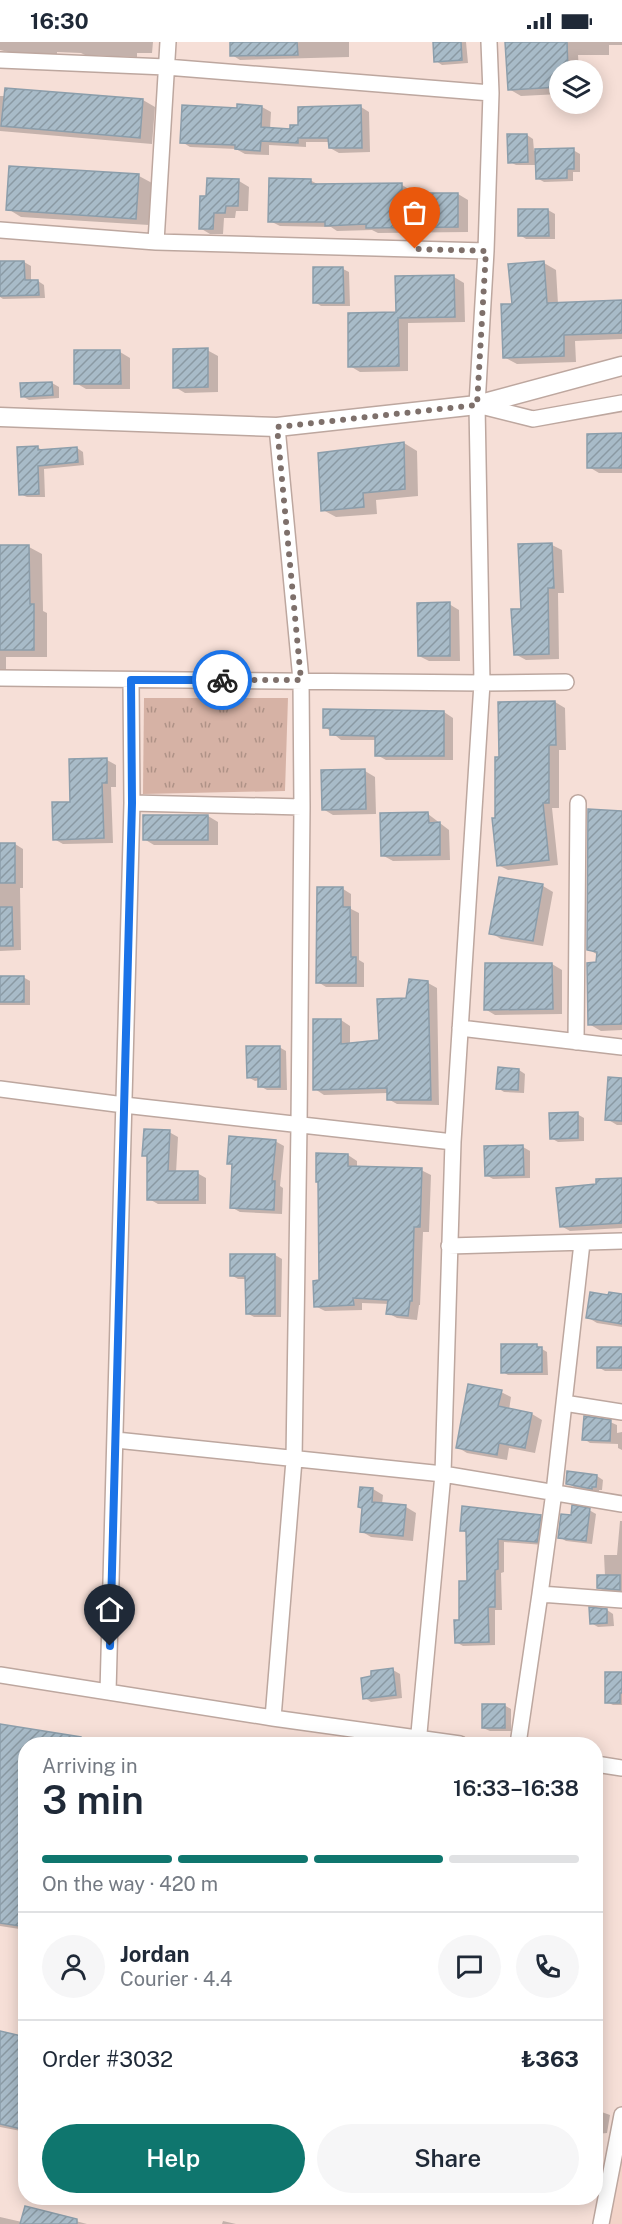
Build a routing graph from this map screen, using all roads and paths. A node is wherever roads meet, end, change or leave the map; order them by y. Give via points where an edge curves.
1 (168, 42) edge
2 (489, 42) edge
3 (0, 60) edge
4 (166, 67) junction
5 (490, 93) junction
6 (0, 230) edge
7 (156, 242) junction
8 (486, 251) junction
9 (622, 366) edge
10 (622, 403) edge
11 (477, 405) junction
12 (0, 417) edge
13 (277, 427) junction
14 (0, 678) edge
15 (131, 680) junction
16 (301, 680) junction
17 (566, 682) dead end
18 (482, 683) junction
19 (578, 802) dead end
20 (132, 803) junction
21 (302, 807) junction
22 (460, 1028) junction
23 (576, 1042) junction
24 (622, 1047) edge
25 (0, 1089) edge
26 (124, 1105) junction
27 (299, 1125) junction
28 (453, 1142) junction
29 (622, 1241) edge
30 (582, 1243) junction
31 (449, 1246) junction
32 (564, 1403) junction
33 (622, 1412) edge
34 (116, 1440) junction
35 (294, 1460) junction
36 (443, 1474) junction
37 (554, 1492) junction
38 (622, 1504) edge
39 (540, 1593) junction
40 (622, 1599) edge
41 (0, 1675) edge
42 (108, 1692) junction
43 (273, 1718) junction
44 (394, 1737) edge
45 (419, 1737) edge
46 (519, 1737) edge
47 (603, 1765) edge
48 (622, 1768) edge
49 (622, 2115) edge
50 (601, 2224) edge

1 - 4 street
2 - 5 street
3 - 4 street
4 - 5 street
4 - 7 street
5 - 8 street
6 - 7 street
7 - 8 street
8 - 11 street
9 - 11 street
10 - 11 street via 533,419
11 - 13 street
11 - 18 street
12 - 13 street
13 - 16 street
14 - 15 street
15 - 16 street
15 - 20 street
16 - 18 street
16 - 21 street
17 - 18 street
18 - 22 street
19 - 23 street
20 - 21 street
20 - 26 street
21 - 27 street
22 - 23 street
22 - 28 street
23 - 24 street
25 - 26 street
26 - 27 street
26 - 34 street
27 - 28 street
27 - 35 street
28 - 31 street
29 - 30 street
30 - 31 street
30 - 32 street
31 - 36 street
32 - 33 street
32 - 37 street
34 - 35 street
34 - 42 street
35 - 36 street
35 - 43 street
36 - 37 street
36 - 45 street
37 - 38 street
37 - 39 street
39 - 40 street
39 - 46 street
41 - 42 street
42 - 43 street
43 - 44 street
47 - 48 street
49 - 50 street

